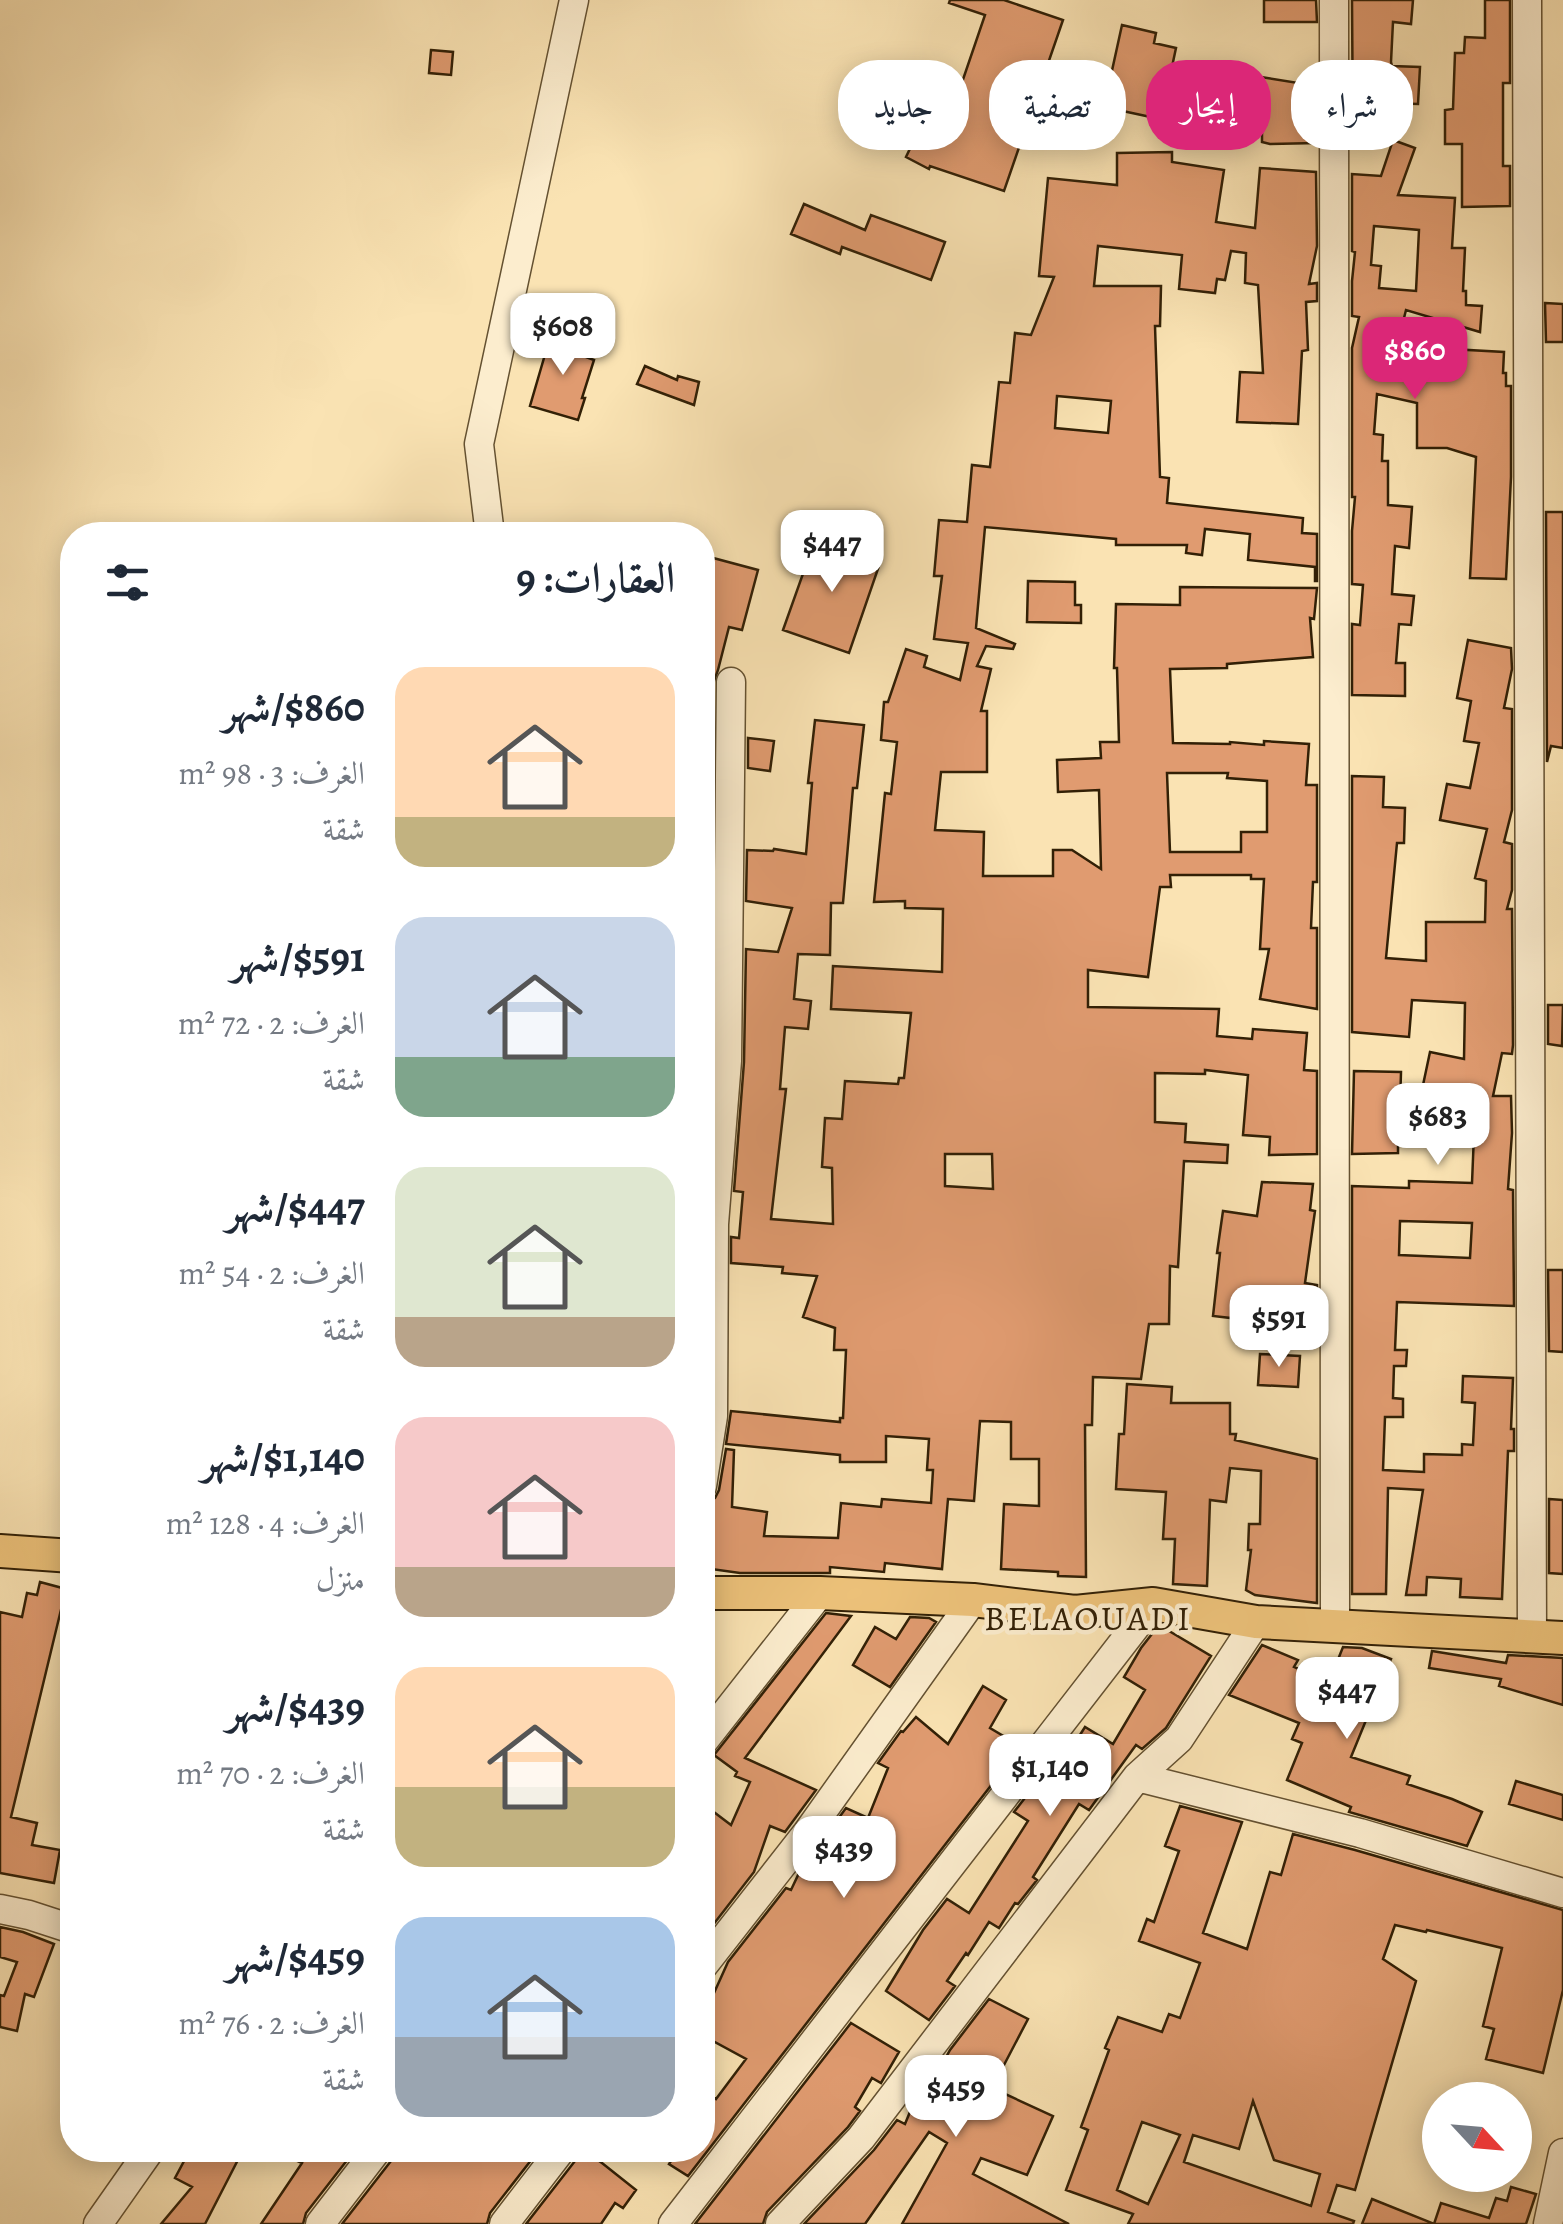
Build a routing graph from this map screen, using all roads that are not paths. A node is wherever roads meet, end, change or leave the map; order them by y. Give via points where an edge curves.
1 (574, 0) edge
2 (1334, 0) edge
3 (1527, 0) edge
4 (488, 522) edge
5 (732, 682) dead end
6 (715, 1210) edge
7 (0, 1551) edge
8 (60, 1555) edge
9 (715, 1593) edge
10 (820, 1593) junction
11 (974, 1600) junction
12 (1153, 1604) junction
13 (1256, 1622) junction
14 (1335, 1626) junction
15 (1548, 1637) edge
16 (715, 1726) edge
17 (1136, 1776) junction
18 (1563, 1893) edge
19 (0, 1909) edge
20 (60, 1925) edge
21 (715, 1950) edge
22 (1563, 2154) edge
23 (142, 2162) edge
24 (369, 2162) edge
25 (552, 2162) edge
26 (98, 2224) edge
27 (320, 2224) edge
28 (504, 2224) edge
29 (673, 2224) edge
30 (780, 2224) edge
31 (1548, 2224) edge

1 - 4 street via 479,444
2 - 14 street
3 - 15 street
5 - 6 street via 726,1060
7 - 8 main road
9 - 10 main road
10 - 11 main road
10 - 16 street
11 - 12 main road via 1075,1612
11 - 21 street
12 - 13 main road
12 - 29 street
13 - 14 main road
13 - 17 street via 1179,1740
14 - 15 main road
17 - 18 street
17 - 30 street via 861,2138
19 - 20 street
22 - 31 street
23 - 26 street
24 - 27 street
25 - 28 street

